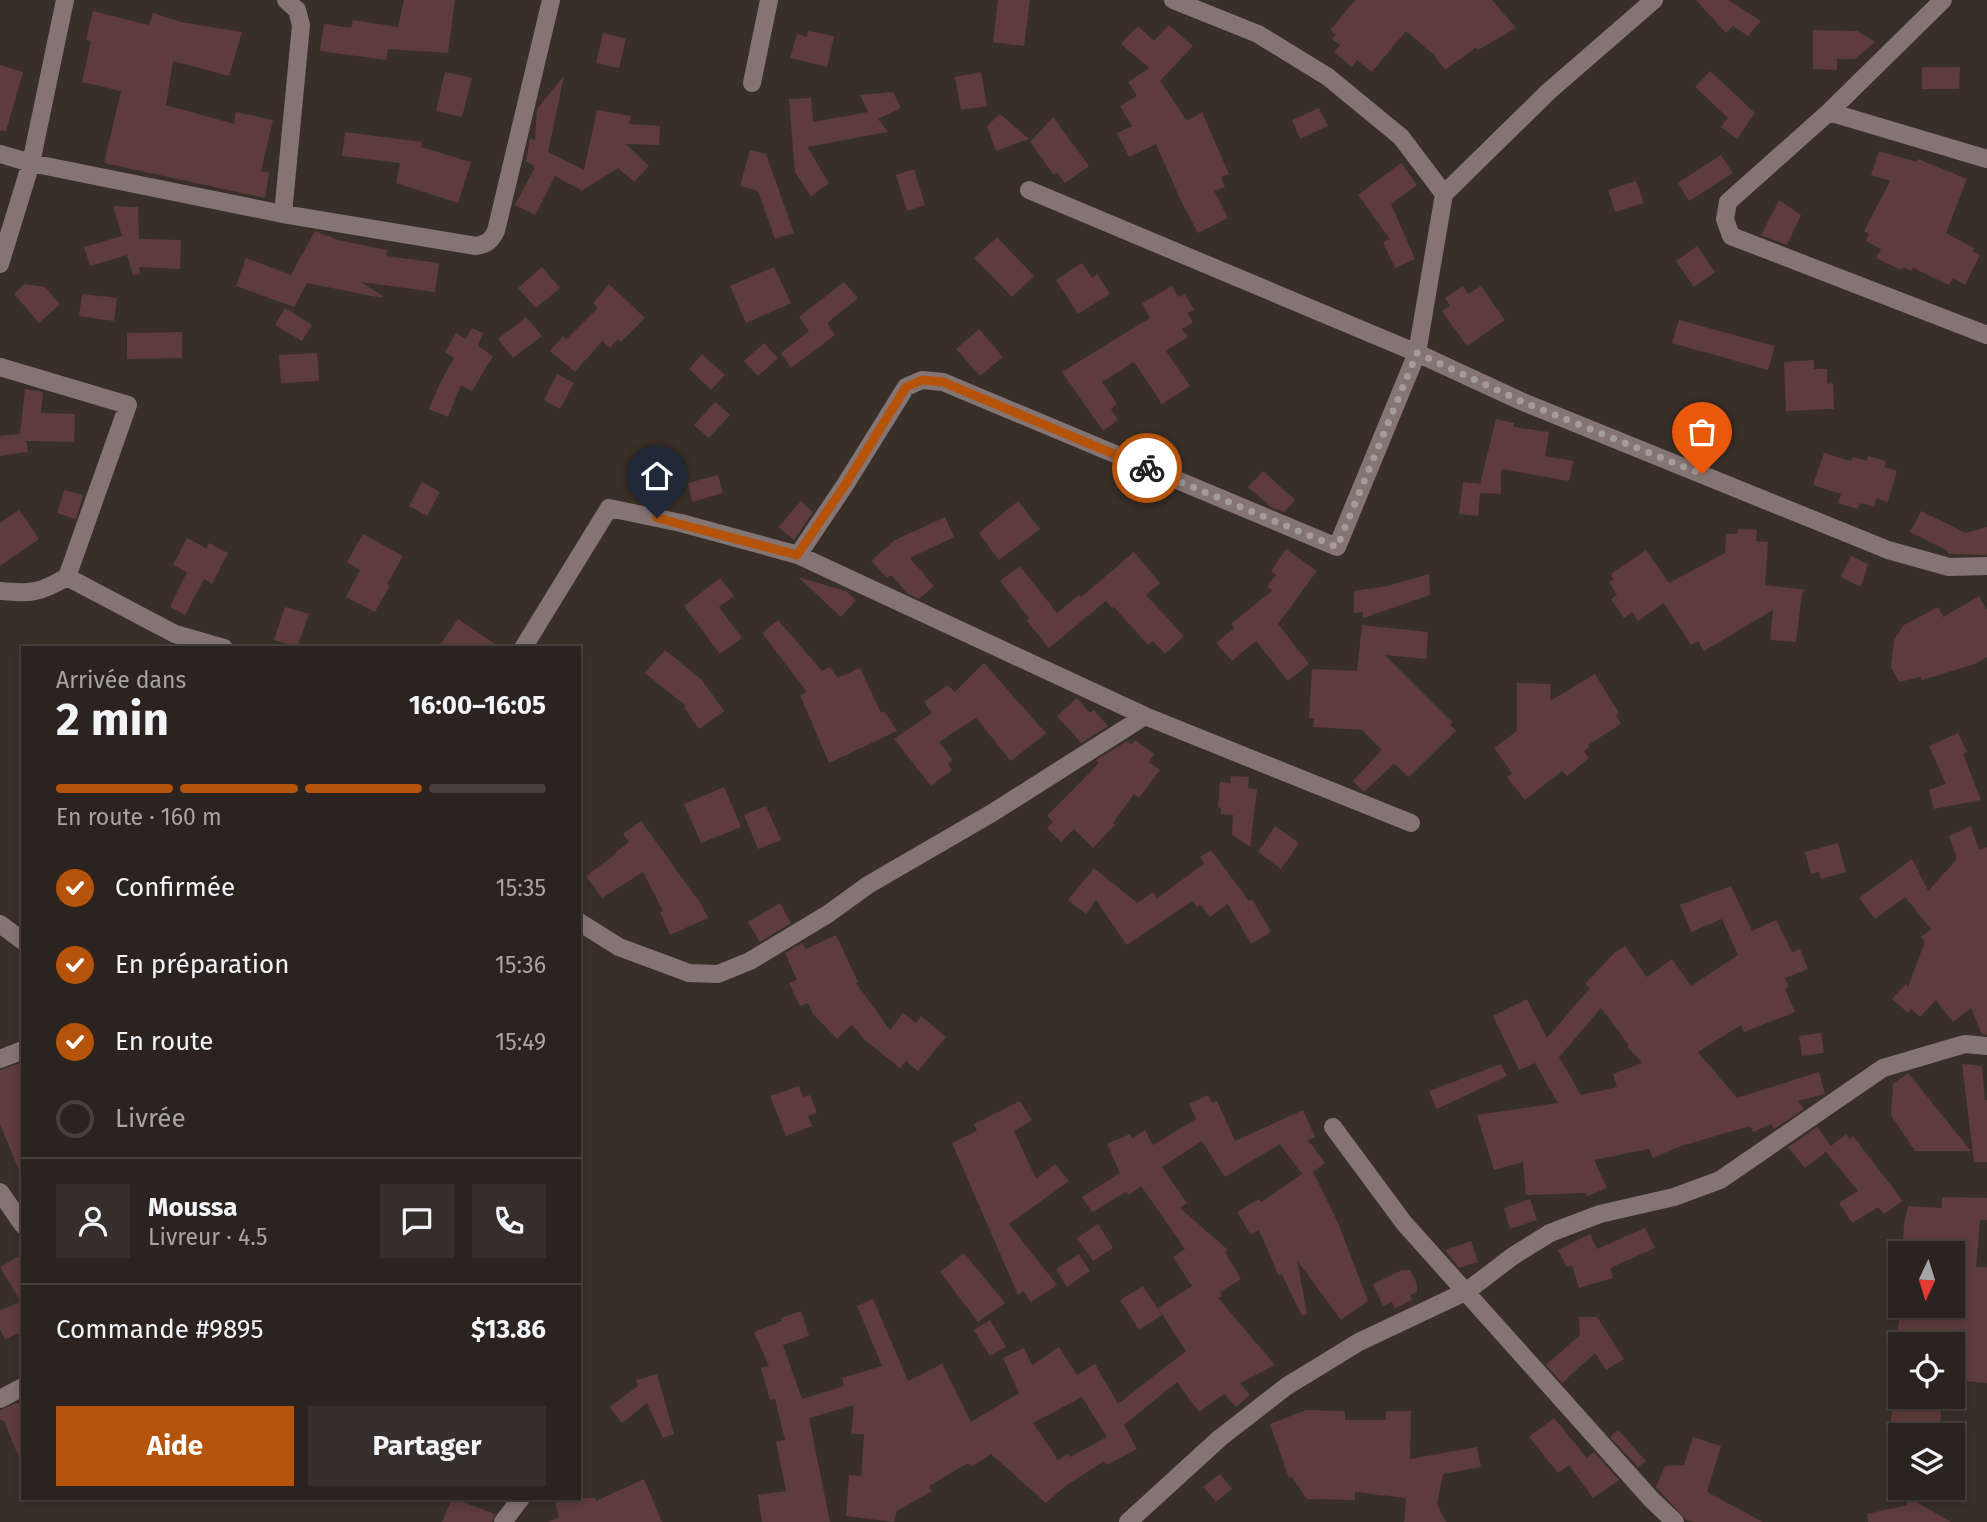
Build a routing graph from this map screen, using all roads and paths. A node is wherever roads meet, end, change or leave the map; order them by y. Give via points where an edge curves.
1 (65, 0) edge
2 (286, 0) edge
3 (551, 0) edge
4 (769, 0) edge
5 (1173, 0) edge
6 (1654, 0) edge
7 (1944, 0) edge
8 (752, 83) dead end
9 (1829, 112) junction
10 (0, 154) edge
11 (1987, 159) edge
12 (31, 163) junction
13 (1029, 190) dead end
14 (1444, 194) junction
15 (283, 214) junction
16 (0, 264) edge
17 (1987, 335) edge
18 (1417, 353) junction
19 (0, 367) edge
20 (797, 555) junction
21 (1987, 566) edge
22 (67, 577) junction
23 (0, 591) edge
24 (217, 646) edge
25 (524, 646) edge
26 (1145, 716) junction
27 (1411, 823) dead end
28 (581, 923) edge
29 (0, 924) edge
30 (21, 940) edge
31 (1987, 1046) edge
32 (21, 1051) edge
33 (0, 1059) edge
34 (1333, 1127) dead end
35 (0, 1192) edge
36 (21, 1222) edge
37 (1467, 1291) junction
38 (21, 1388) edge
39 (0, 1399) edge
40 (520, 1500) edge
41 (503, 1522) edge
42 (1128, 1522) edge
43 (1675, 1522) edge

1 - 12 street
2 - 15 street via 297,10 301,24
3 - 15 street via 496,231 486,244
4 - 8 street
5 - 14 street via 1258,34 1328,77 1401,137
6 - 14 street via 1548,92
7 - 9 street
9 - 11 street
9 - 17 street via 1728,202 1725,219 1731,236
10 - 12 street
12 - 15 street
12 - 16 street
13 - 18 street
14 - 18 street
18 - 20 street via 1337,547 943,382 922,380 906,387
18 - 21 street via 1523,402 1888,550 1949,566
19 - 22 street via 128,405
20 - 25 street via 609,508
20 - 26 street
22 - 23 street via 43,591
22 - 24 street via 175,634
26 - 27 street
26 - 28 street via 750,961 718,974 688,973 631,952
29 - 30 street
31 - 37 street via 1965,1044 1883,1068 1720,1180 1550,1233
32 - 33 street
34 - 37 street via 1405,1223
35 - 36 street
37 - 42 street via 1359,1342 1287,1387 1220,1438
37 - 43 street
38 - 39 street
40 - 41 street

